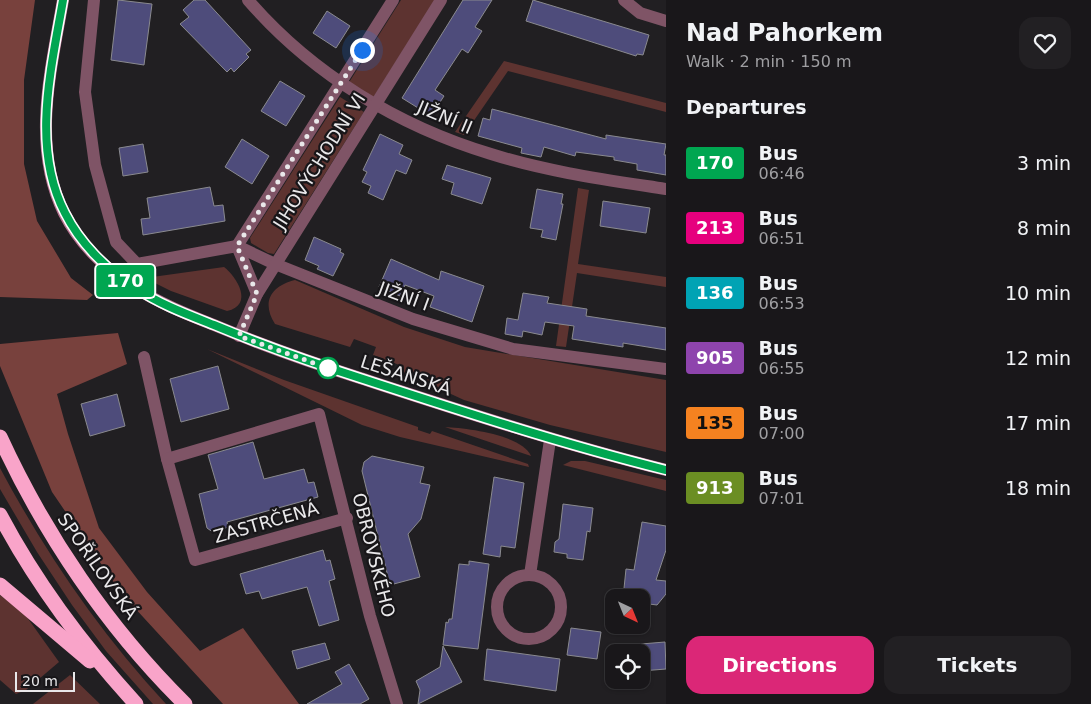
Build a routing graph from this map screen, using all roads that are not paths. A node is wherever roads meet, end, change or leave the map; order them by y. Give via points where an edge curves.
1 (63, 0) edge
2 (94, 0) edge
3 (248, 0) edge
4 (393, 0) edge
5 (441, 0) edge
6 (624, 0) edge
7 (666, 21) edge
8 (340, 84) junction
9 (376, 104) junction
10 (666, 189) edge
11 (237, 246) junction
12 (276, 264) junction
13 (257, 294) junction
14 (239, 336) junction
15 (144, 357) dead end
16 (666, 369) edge
17 (0, 437) edge
18 (550, 440) junction
19 (167, 459) junction
20 (666, 470) edge
21 (0, 515) edge
22 (347, 518) junction
23 (530, 575) junction
24 (0, 585) edge
25 (123, 690) junction
26 (136, 704) edge
27 (185, 704) edge
28 (397, 704) edge

1 - 14 street, LEŠANSKÁ via 47,93 45,133 55,192 65,214 98,258 133,287 167,306
2 - 11 street via 85,92 95,166 116,242 137,264
3 - 8 street, JIŽNÍ II via 272,28
4 - 8 street, JIHOVÝCHODNÍ VI
5 - 9 street, JIHOVÝCHODNÍ VI
6 - 7 street via 640,13
8 - 9 street, JIŽNÍ II
8 - 11 street, JIHOVÝCHODNÍ VI
9 - 10 street, JIŽNÍ II via 430,132 492,155 584,177
9 - 12 street, JIHOVÝCHODNÍ VI
11 - 12 street, JIŽNÍ I
11 - 13 street
12 - 13 street, JIHOVÝCHODNÍ VI
12 - 16 street, JIŽNÍ I via 413,319 512,349
13 - 14 street, JIHOVÝCHODNÍ VI
14 - 18 street, LEŠANSKÁ
15 - 19 street
17 - 27 highway, SPOŘILOVSKÁ via 36,508 89,589 138,652
18 - 20 street, LEŠANSKÁ
18 - 23 street
19 - 22 street, ZASTRČENÁ via 195,560
19 - 22 street, OBROVSKÉHO via 319,414
21 - 25 highway via 62,612
22 - 28 street, OBROVSKÉHO via 370,616
23 - 23 street via 509,582 498,600 497,611 506,630 526,639 541,636 553,628 561,610 556,590 540,577
24 - 25 highway
25 - 26 highway

